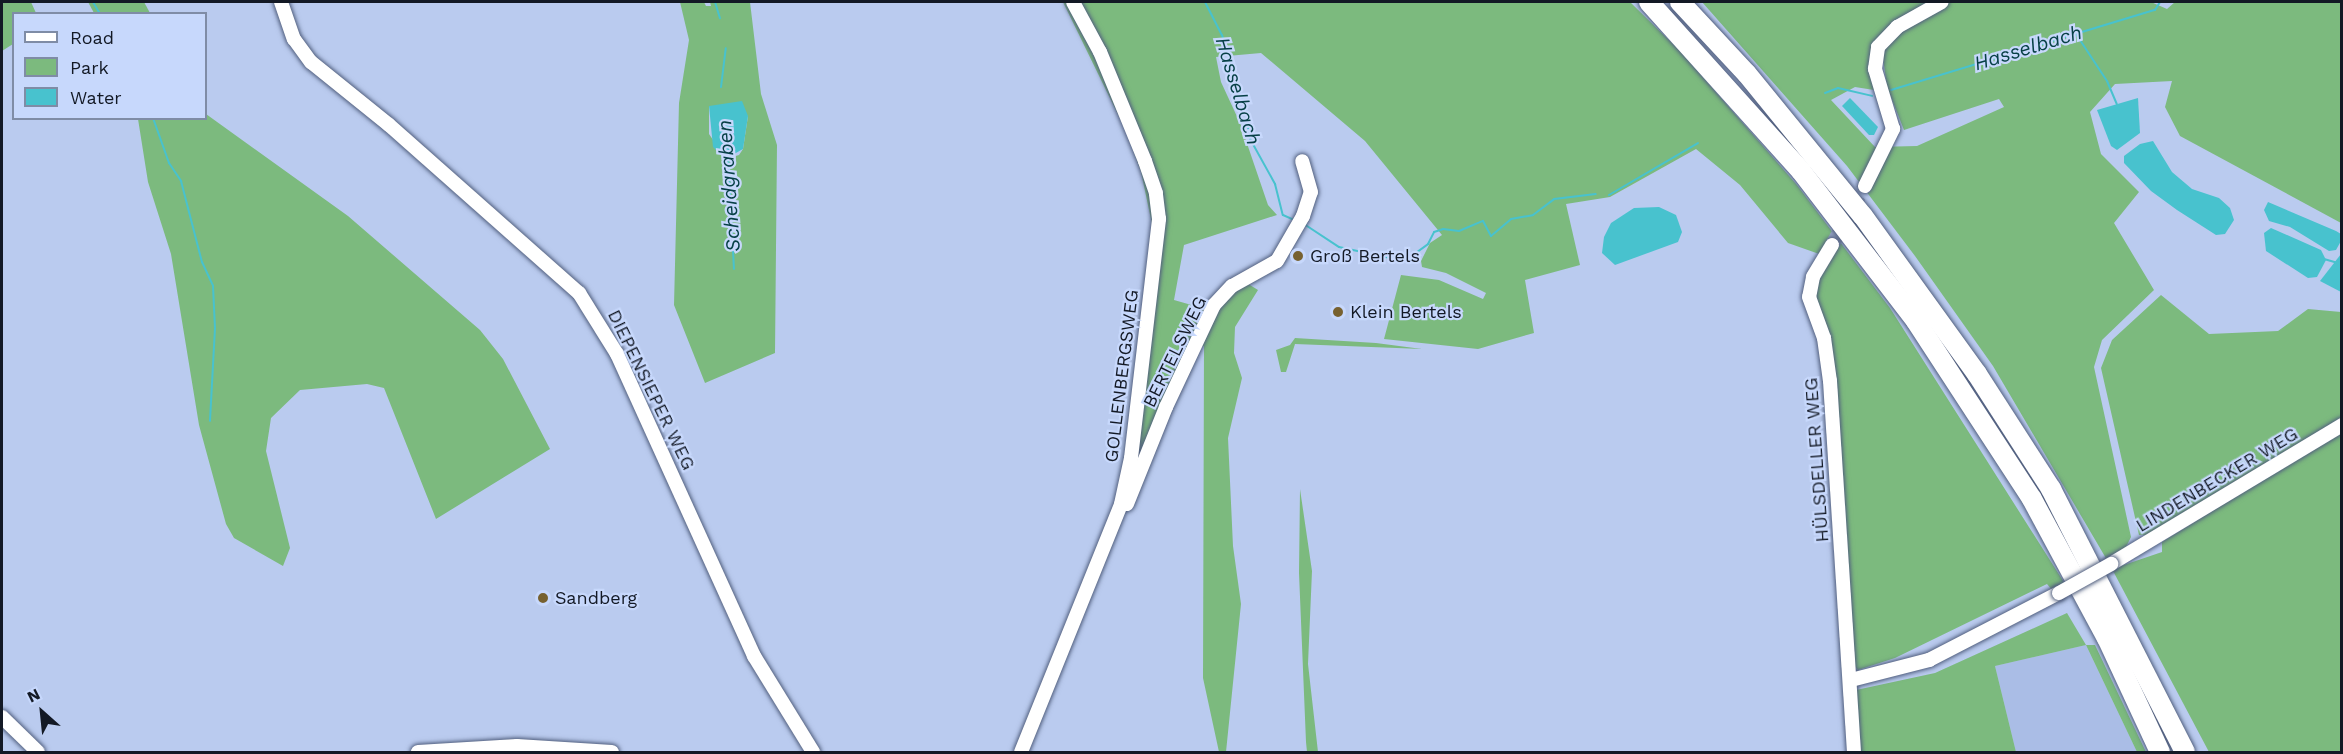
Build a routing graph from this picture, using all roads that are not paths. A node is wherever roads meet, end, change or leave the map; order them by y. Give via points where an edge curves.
1 (281, 2) edge
2 (1073, 2) edge
3 (1649, 2) edge
4 (1680, 2) edge
5 (1942, 2) edge
6 (1302, 162) dead end
7 (1865, 186) tunnel mouth
8 (1832, 245) tunnel mouth
9 (2342, 425) edge
10 (1117, 518) junction
11 (1851, 680) junction
12 (2, 717) edge
13 (2170, 718) junction
14 (38, 753) edge
15 (418, 753) edge
16 (612, 753) edge
17 (813, 753) edge
18 (1021, 753) edge
19 (1854, 753) edge
20 (2160, 753) edge
21 (2184, 753) edge
22 (2197, 753) edge

1 - 17 street, DIEPENSIEPER WEG via 294,39 311,62 389,124 583,298 616,354 754,656
2 - 10 street, GOLLENBERGSWEG via 1100,52 1145,160 1158,203 1131,458
3 - 20 highway via 1801,171 1923,330 2032,499 2107,638
4 - 13 highway via 1747,74 1863,216 1977,374 2051,489
5 - 7 street via 1897,27 1878,46 1875,69 1893,129
6 - 10 street, BERTELSWEG via 1311,187 1300,221 1273,266 1238,282 1214,305 1166,407 1127,504
8 - 11 street, HÜLSDELLER WEG via 1814,277 1809,297 1824,338 1830,381
9 - 11 street, LINDENBECKER WEG, bridge via 2059,593 1929,660
10 - 18 street, GOLLENBERGSWEG
11 - 19 street, HÜLSDELLER WEG
12 - 14 street
13 - 21 highway
13 - 22 highway
15 - 16 street via 517,746

